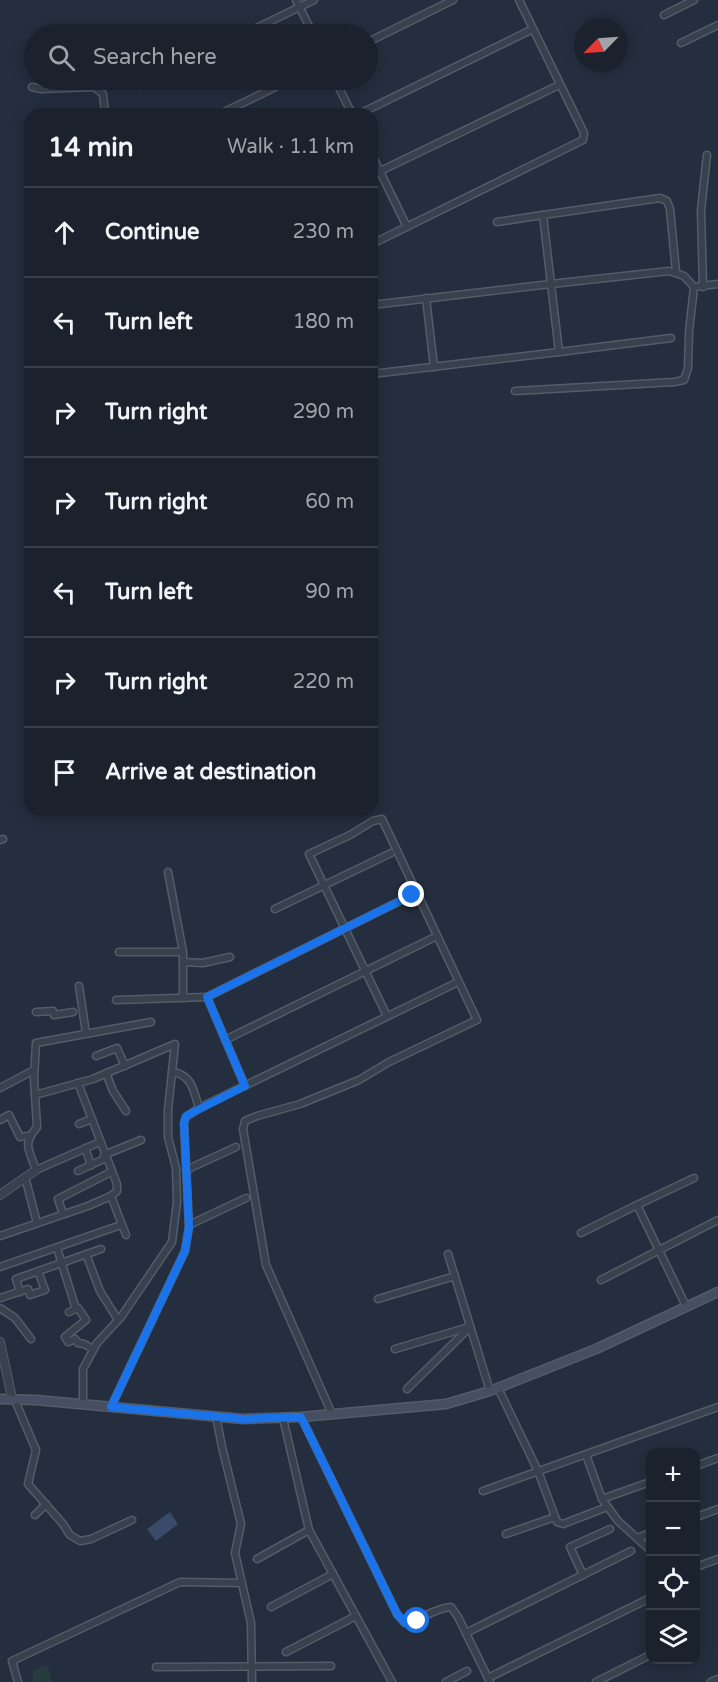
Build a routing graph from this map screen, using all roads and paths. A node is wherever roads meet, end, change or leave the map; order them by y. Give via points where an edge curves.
1 (296, 0) edge
2 (314, 0) edge
3 (453, 0) edge
4 (519, 0) edge
5 (694, 0) edge
6 (299, 7) junction
7 (664, 15) dead end
8 (264, 24) edge
9 (307, 24) edge
10 (718, 25) edge
11 (533, 29) junction
12 (378, 37) edge
13 (681, 43) dead end
14 (559, 85) junction
15 (98, 90) edge
16 (269, 90) edge
17 (340, 90) edge
18 (104, 108) edge
19 (232, 108) edge
20 (349, 108) edge
21 (371, 108) edge
22 (707, 155) dead end
23 (378, 168) edge
24 (380, 172) junction
25 (543, 215) junction
26 (497, 222) dead end
27 (407, 227) junction
28 (378, 241) edge
29 (676, 272) junction
30 (551, 284) junction
31 (718, 285) edge
32 (694, 287) junction
33 (703, 287) junction
34 (426, 298) junction
35 (378, 304) edge
36 (671, 338) dead end
37 (559, 352) junction
38 (434, 366) junction
39 (378, 373) edge
40 (515, 391) dead end
41 (391, 853) dead end
42 (168, 872) dead end
43 (324, 885) junction
44 (412, 895) dead end
45 (275, 909) dead end
46 (345, 929) junction
47 (433, 939) dead end
48 (119, 952) dead end
49 (183, 952) junction
50 (230, 957) dead end
51 (183, 962) junction
52 (366, 971) junction
53 (454, 984) dead end
54 (80, 986) dead end
55 (207, 997) junction
56 (183, 998) junction
57 (116, 1000) dead end
58 (36, 1012) dead end
59 (73, 1012) dead end
60 (387, 1016) junction
61 (151, 1022) dead end
62 (86, 1034) junction
63 (225, 1040) junction
64 (96, 1056) dead end
65 (124, 1066) junction
66 (34, 1070) junction
67 (172, 1072) junction
68 (106, 1074) junction
69 (78, 1083) junction
70 (245, 1086) junction
71 (0, 1088) edge
72 (35, 1095) junction
73 (199, 1108) junction
74 (126, 1111) dead end
75 (92, 1119) junction
76 (0, 1120) edge
77 (79, 1124) dead end
78 (28, 1136) junction
79 (141, 1140) dead end
80 (100, 1142) junction
81 (236, 1147) dead end
82 (85, 1148) junction
83 (105, 1156) junction
84 (91, 1165) junction
85 (36, 1170) junction
86 (186, 1170) junction
87 (78, 1171) dead end
88 (111, 1172) junction
89 (26, 1177) junction
90 (694, 1178) dead end
91 (0, 1195) edge
92 (111, 1196) junction
93 (246, 1198) dead end
94 (638, 1205) junction
95 (63, 1214) junction
96 (718, 1220) edge
97 (37, 1223) junction
98 (121, 1224) junction
99 (189, 1225) junction
100 (581, 1233) dead end
101 (126, 1235) dead end
102 (0, 1236) edge
103 (57, 1248) junction
104 (101, 1249) dead end
105 (659, 1250) junction
106 (86, 1254) junction
107 (448, 1254) dead end
108 (61, 1263) junction
109 (0, 1267) edge
110 (38, 1271) junction
111 (455, 1276) junction
112 (600, 1280) dead end
113 (20, 1292) junction
114 (718, 1292) edge
115 (0, 1298) edge
116 (378, 1299) dead end
117 (686, 1306) junction
118 (0, 1308) edge
119 (118, 1320) junction
120 (470, 1327) junction
121 (31, 1339) dead end
122 (0, 1342) edge
123 (93, 1349) junction
124 (395, 1349) dead end
125 (407, 1389) dead end
126 (494, 1389) junction
127 (13, 1398) junction
128 (0, 1399) edge
129 (83, 1405) junction
130 (111, 1407) junction
131 (718, 1407) edge
132 (332, 1414) junction
133 (216, 1416) junction
134 (301, 1417) junction
135 (283, 1418) junction
136 (586, 1455) junction
137 (718, 1458) edge
138 (700, 1465) edge
139 (537, 1471) junction
140 (646, 1484) edge
141 (483, 1491) dead end
142 (602, 1499) junction
143 (46, 1504) junction
144 (607, 1507) junction
145 (718, 1509) edge
146 (35, 1515) dead end
147 (700, 1516) edge
148 (555, 1517) junction
149 (132, 1520) dead end
150 (610, 1529) dead end
151 (309, 1530) junction
152 (506, 1534) dead end
153 (646, 1535) edge
154 (637, 1538) junction
155 (566, 1540) dead end
156 (646, 1546) edge
157 (570, 1547) junction
158 (631, 1551) dead end
159 (256, 1559) dead end
160 (718, 1559) edge
161 (700, 1566) edge
162 (333, 1574) junction
163 (584, 1575) junction
164 (242, 1583) junction
165 (646, 1601) edge
166 (272, 1607) dead end
167 (356, 1616) junction
168 (466, 1633) junction
169 (286, 1652) dead end
170 (646, 1657) edge
171 (156, 1666) dead end
172 (252, 1666) junction
173 (331, 1666) dead end
174 (466, 1671) dead end
175 (718, 1678) edge
176 (489, 1680) edge
177 (18, 1682) edge
178 (252, 1682) edge
179 (392, 1682) edge
180 (446, 1682) edge
181 (596, 1682) edge
182 (711, 1682) edge

1 - 6 street
2 - 6 street
3 - 12 street
4 - 11 street
5 - 7 street
6 - 8 street
6 - 9 street
10 - 13 street
11 - 14 street
11 - 21 street
14 - 24 street
14 - 27 street via 584,133 583,140
15 - 18 street via 103,94
16 - 19 street
17 - 20 street
22 - 33 street via 701,210
23 - 24 street
24 - 27 street
25 - 26 street
25 - 29 street via 660,198 670,208
25 - 30 street
27 - 28 street
29 - 30 street
29 - 32 street
30 - 34 street
30 - 37 street
31 - 33 street
32 - 33 street
32 - 40 street via 684,380
34 - 35 street
34 - 38 street
36 - 37 street
37 - 38 street
38 - 39 street
41 - 43 street
42 - 49 street
43 - 45 street
43 - 46 street
43 - 132 street via 309,854 382,819 477,1020 359,1080 245,1121 243,1129 266,1265
44 - 46 street
46 - 52 street
46 - 55 street
47 - 52 street
48 - 49 street
49 - 51 street
50 - 51 street via 203,963
51 - 56 street
52 - 60 street
52 - 63 street
53 - 60 street
54 - 62 street
55 - 56 street
55 - 63 street
56 - 57 street
58 - 59 street via 53,1011 54,1016
60 - 70 street
61 - 62 street
62 - 66 street via 36,1043
63 - 70 street
64 - 65 street via 117,1048
65 - 67 street via 176,1044
65 - 68 street
66 - 71 street
66 - 72 street
67 - 73 street via 190,1080
67 - 119 street via 168,1137 176,1168 177,1202 172,1242
68 - 69 street
68 - 74 street
69 - 72 street
69 - 75 street
70 - 73 street
72 - 78 street via 37,1126
73 - 86 street via 186,1116 184,1123
75 - 77 street
75 - 80 street
76 - 78 street via 9,1115 20,1137
78 - 85 street
79 - 83 street
80 - 82 street
80 - 83 street
81 - 86 street
82 - 84 street
82 - 85 street
83 - 84 street
83 - 88 street
84 - 87 street
85 - 89 street
86 - 99 street
88 - 92 street via 117,1188
88 - 95 street via 58,1199
89 - 91 street
89 - 97 street
90 - 94 street
92 - 95 street
92 - 98 street
93 - 99 street
94 - 100 street
94 - 105 street
95 - 97 street
96 - 105 street
97 - 102 street
98 - 101 street
98 - 103 street
99 - 130 street via 185,1251
103 - 108 street
103 - 109 street
104 - 106 street
105 - 112 street
105 - 117 street
106 - 108 street
106 - 119 street via 100,1291
107 - 111 street
108 - 110 street
108 - 123 street via 72,1310 78,1308 86,1320 65,1337 68,1342 75,1339
110 - 113 street via 16,1279
110 - 113 street via 45,1290 30,1295 28,1289
111 - 116 street
111 - 120 street
113 - 115 street
114 - 117 main road
117 - 126 main road via 596,1349
118 - 121 street via 15,1318
119 - 123 street
120 - 124 street
120 - 125 street
120 - 126 street
122 - 127 street
123 - 129 street via 83,1369
126 - 132 main road via 446,1404
126 - 139 street
127 - 128 main road
127 - 129 main road
127 - 143 street via 36,1450 28,1484
129 - 130 main road
130 - 133 main road
131 - 136 street
132 - 134 main road
133 - 135 main road
133 - 164 street via 241,1524 235,1553
134 - 135 main road
134 - 168 street via 397,1614 405,1623 417,1621 441,1607 451,1607
135 - 151 street
136 - 139 street
136 - 142 street
137 - 138 street
139 - 141 street
139 - 148 street
140 - 142 street
142 - 144 street
143 - 146 street
143 - 149 street via 70,1535 80,1541
144 - 148 street via 563,1524
144 - 154 street
145 - 147 street
148 - 152 street
150 - 157 street
151 - 159 street
151 - 162 street
153 - 154 street
154 - 156 street
155 - 157 street
157 - 163 street
158 - 163 street
160 - 161 street
162 - 166 street
162 - 167 street
163 - 168 street
164 - 172 street via 251,1623
164 - 177 street via 180,1582 12,1661
165 - 176 street
167 - 169 street
167 - 179 street
168 - 176 street
170 - 181 street
171 - 172 street
172 - 173 street
172 - 178 street
174 - 180 street
175 - 182 street

